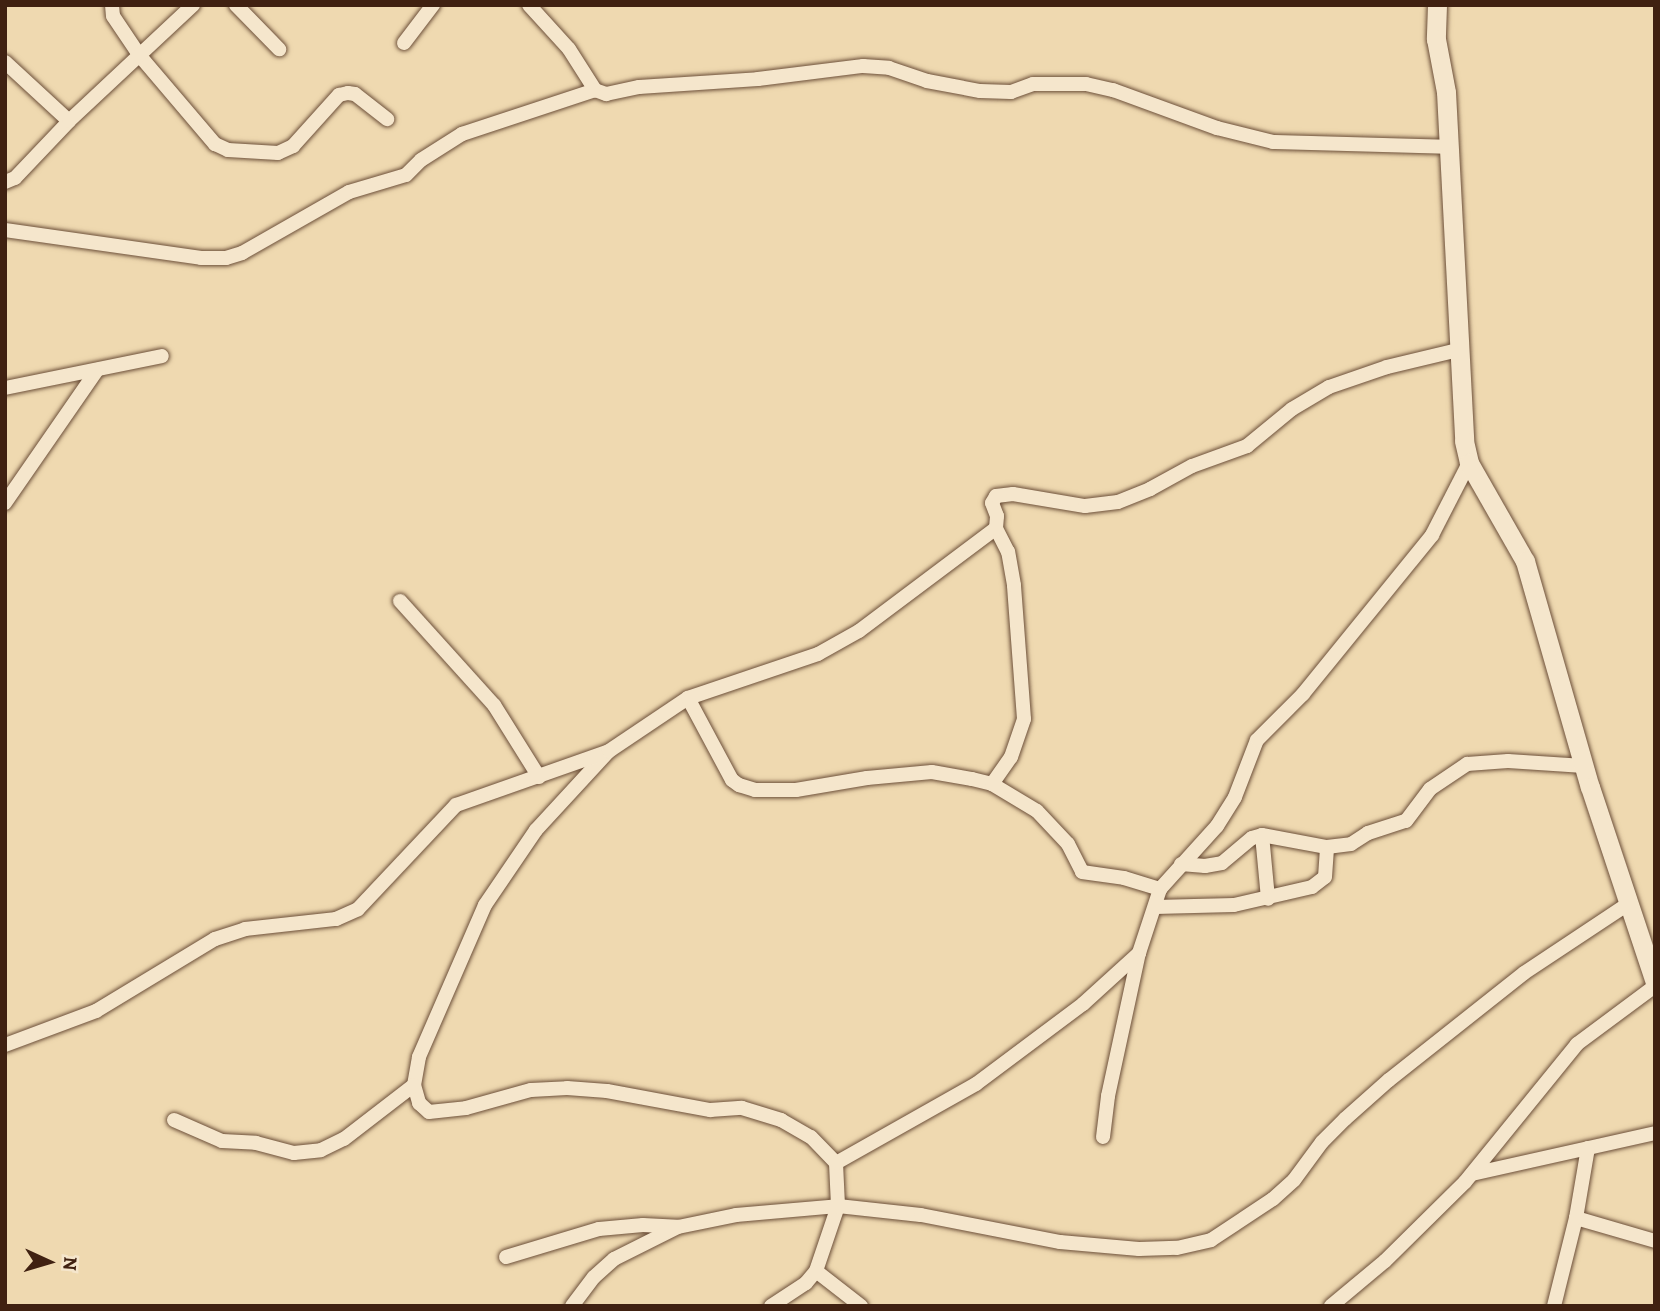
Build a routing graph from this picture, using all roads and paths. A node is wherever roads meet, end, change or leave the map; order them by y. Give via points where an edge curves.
1 (112, 5) edge
2 (193, 5) edge
3 (236, 5) edge
4 (433, 5) edge
5 (530, 5) edge
6 (1437, 5) edge
7 (404, 43) dead end
8 (279, 49) dead end
9 (141, 56) junction
10 (5, 62) edge
11 (595, 90) junction
12 (387, 119) dead end
13 (69, 121) junction
14 (1448, 147) junction
15 (5, 182) edge
16 (5, 230) edge
17 (1458, 350) junction
18 (162, 356) dead end
19 (97, 370) junction
20 (5, 388) edge
21 (1469, 463) junction
22 (5, 503) edge
23 (996, 528) junction
24 (400, 601) dead end
25 (688, 698) junction
26 (609, 751) junction
27 (1584, 766) junction
28 (539, 777) junction
29 (992, 784) junction
30 (1262, 835) junction
31 (1327, 847) junction
32 (1181, 864) junction
33 (1160, 889) junction
34 (1268, 899) junction
35 (1628, 904) junction
36 (1155, 907) junction
37 (1139, 953) junction
38 (1655, 984) edge
39 (5, 1045) edge
40 (414, 1085) junction
41 (174, 1119) dead end
42 (1655, 1133) edge
43 (1103, 1137) dead end
44 (1588, 1148) junction
45 (836, 1163) junction
46 (1472, 1174) junction
47 (838, 1206) junction
48 (1576, 1218) junction
49 (678, 1227) junction
50 (1655, 1241) edge
51 (506, 1257) dead end
52 (816, 1270) junction
53 (572, 1306) edge
54 (771, 1306) edge
55 (860, 1306) edge
56 (1331, 1306) edge
57 (1554, 1306) edge

1 - 9 street via 113,16
2 - 9 street
3 - 8 street
4 - 7 street
5 - 11 street via 569,49
6 - 14 street via 1436,39 1446,92
9 - 12 street via 215,144 228,150 278,153 293,146 339,95 348,93
9 - 13 street
10 - 13 street
11 - 14 street via 606,94 639,87 878,66 980,91 1011,92 1033,84 1114,90 1217,128 1273,142
11 - 16 street via 462,134 406,175 349,192 226,258
13 - 15 street via 15,178
14 - 17 street
17 - 21 street
17 - 23 street via 1329,387 1292,409 1247,446 1192,466 1118,502 1085,506 1013,494 996,496 992,503
18 - 19 street
19 - 20 street
19 - 22 street
21 - 27 street via 1525,561
21 - 32 street via 1432,535 1303,694 1257,740 1217,826
23 - 25 street via 859,631 818,654
23 - 29 street via 1008,552 1014,585 1024,719 1012,757
24 - 28 street via 494,705
25 - 26 street
25 - 29 street via 732,780 755,790 796,790 932,772
26 - 28 street
26 - 40 street via 536,830 485,905 419,1057
27 - 31 street via 1508,761 1467,764 1430,789 1406,821 1342,847
27 - 35 street
28 - 39 street via 456,804 358,909 324,922 245,929 215,939 96,1011
29 - 33 street via 1029,806 1055,829 1082,872
30 - 31 street
30 - 32 street via 1222,863
30 - 34 street
31 - 34 street via 1325,877 1320,884
32 - 33 street
33 - 36 street
34 - 36 street
35 - 38 street
35 - 47 street via 1524,973 1389,1080 1322,1142 1294,1180 1253,1215 1211,1241 1139,1249 1060,1242 921,1215
36 - 37 street
37 - 43 street
37 - 45 street via 1083,1004 976,1084
38 - 46 street via 1577,1044
40 - 41 street via 344,1139 321,1150 294,1153 256,1143 222,1141
40 - 45 street via 419,1103 429,1112 466,1108 531,1090 567,1088 710,1110 742,1108 781,1120 811,1137
42 - 44 street
44 - 46 street
44 - 48 street
45 - 47 street
46 - 56 street via 1385,1261
47 - 49 street via 736,1215
47 - 52 street
48 - 50 street
48 - 57 street
49 - 51 street via 599,1229
49 - 53 street via 614,1259 594,1276
52 - 54 street via 806,1283
52 - 55 street

